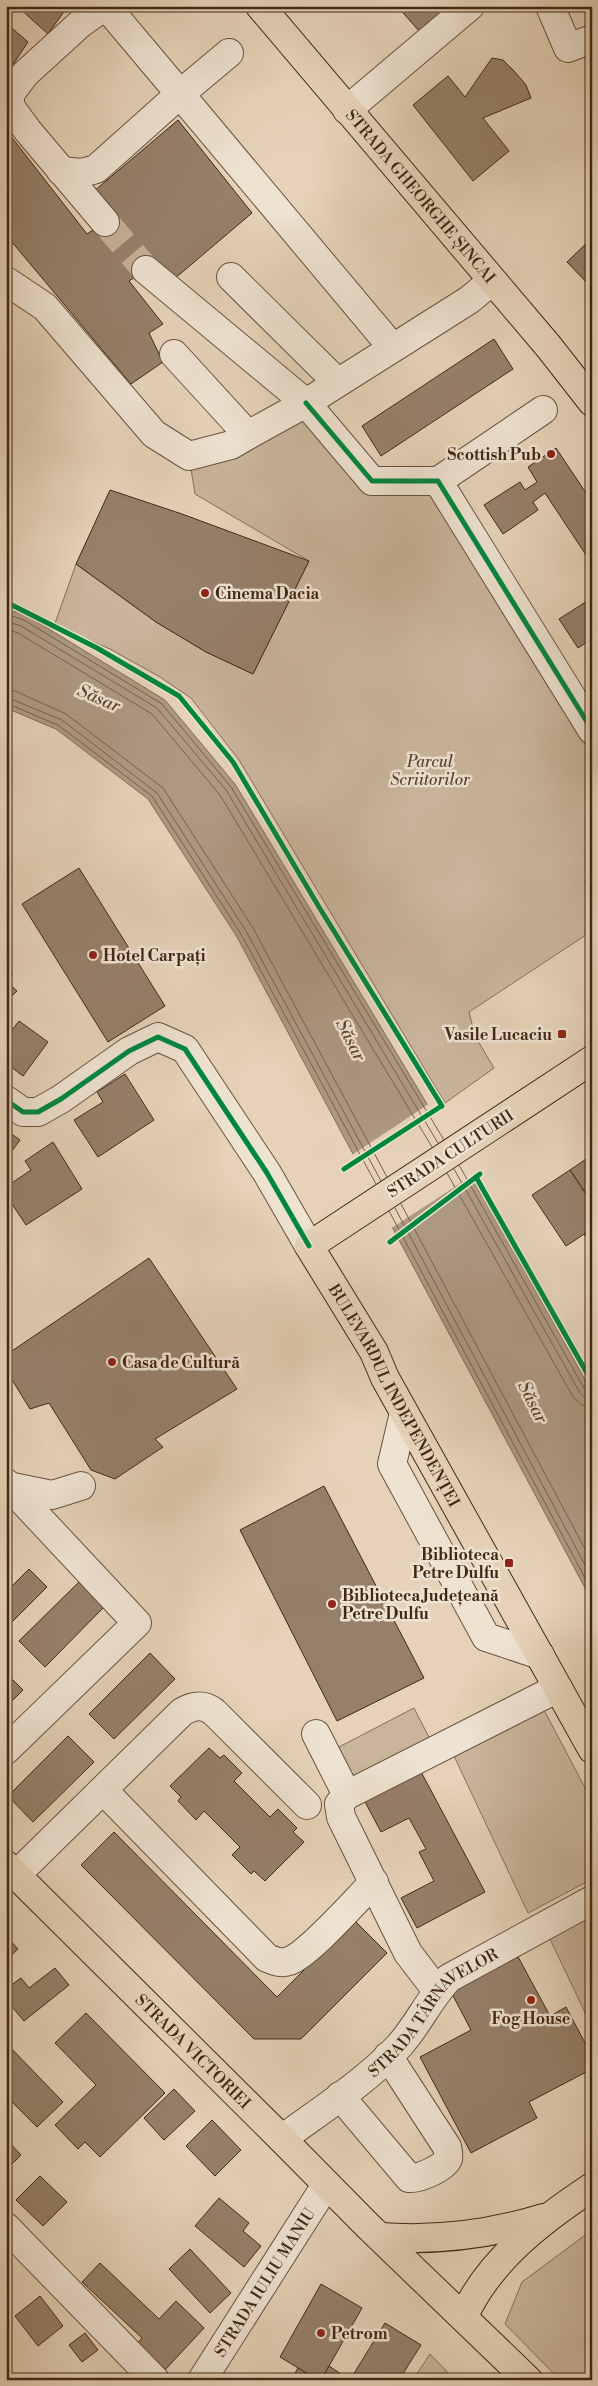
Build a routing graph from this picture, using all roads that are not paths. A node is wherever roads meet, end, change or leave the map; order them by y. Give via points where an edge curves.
1 (106, 6) edge
2 (260, 6) edge
3 (470, 6) edge
4 (550, 6) edge
5 (592, 39) edge
6 (228, 53) dead end
7 (180, 94) junction
8 (347, 110) junction
9 (61, 171) junction
10 (105, 222) tunnel mouth
11 (146, 270) tunnel mouth
12 (231, 277) dead end
13 (6, 280) edge
14 (492, 281) junction
15 (392, 347) junction
16 (174, 354) dead end
17 (337, 382) junction
18 (588, 390) edge
19 (306, 403) junction
20 (542, 410) dead end
21 (248, 435) junction
22 (438, 481) junction
23 (592, 730) edge
24 (592, 1060) edge
25 (6, 1100) edge
26 (309, 1246) junction
27 (404, 1413) junction
28 (7, 1484) edge
29 (81, 1486) dead end
30 (540, 1655) junction
31 (558, 1688) junction
32 (316, 1734) dead end
33 (592, 1749) edge
34 (6, 1750) edge
35 (103, 1790) junction
36 (347, 1795) junction
37 (307, 1805) dead end
38 (11, 1870) edge
39 (374, 1882) junction
40 (592, 1900) edge
41 (437, 1991) junction
42 (388, 2056) junction
43 (340, 2096) junction
44 (282, 2139) junction
45 (326, 2185) junction
46 (592, 2187) edge
47 (547, 2217) junction
48 (6, 2227) edge
49 (380, 2237) junction
50 (464, 2316) junction
51 (155, 2380) edge
52 (202, 2380) edge
53 (528, 2380) edge

1 - 7 street
1 - 9 street via 50,50 10,94 12,109
2 - 8 main road, STRADA GHEORGHE ȘINCAI
3 - 8 street
4 - 5 street via 568,48
6 - 7 street
7 - 9 street via 96,169 82,173
7 - 15 street
8 - 14 main road, STRADA GHEORGHE ȘINCAI
9 - 10 street
11 - 19 street
12 - 17 street
13 - 21 street via 45,306 154,434 189,456 231,445
14 - 15 street via 469,300
14 - 18 main road, STRADA GHEORGHE ȘINCAI
15 - 17 street
16 - 21 street
17 - 19 street
19 - 21 street
19 - 22 street via 372,481
20 - 22 street
22 - 23 street
24 - 26 main road, STRADA CULTURII
25 - 26 street, BULEVARDUL INDEPENDENȚEI via 23,1112 38,1112 129,1051 158,1037 184,1049 267,1173
26 - 27 main road, BULEVARDUL INDEPENDENȚEI via 374,1352
27 - 30 main road, BULEVARDUL INDEPENDENȚEI
27 - 30 street via 392,1464 486,1637
28 - 29 street via 52,1495
28 - 34 street via 137,1623
30 - 31 main road, BULEVARDUL INDEPENDENȚEI
31 - 33 main road, BULEVARDUL INDEPENDENȚEI
31 - 36 street
32 - 36 street
35 - 37 street via 182,1712 199,1706 214,1712
35 - 38 street
35 - 39 street via 267,1958 276,1962 288,1962 303,1953
36 - 39 street via 339,1804 339,1810
38 - 44 main road, STRADA VICTORIEI
39 - 41 street via 408,1953
40 - 41 street, STRADA TÂRNAVELOR via 466,1968 449,1978
41 - 42 street, STRADA TÂRNAVELOR via 410,2032
42 - 43 street, STRADA TÂRNAVELOR
42 - 43 street via 447,2147 445,2163 421,2177 409,2178
43 - 44 street, STRADA TÂRNAVELOR
44 - 45 main road, STRADA VICTORIEI
45 - 49 main road, STRADA VICTORIEI
45 - 52 street, STRADA IULIU MANIU
46 - 47 main road
47 - 49 main road via 457,2238 418,2240
47 - 50 main road via 482,2281
48 - 51 street
49 - 50 main road, STRADA VICTORIEI
50 - 53 main road, STRADA VICTORIEI

